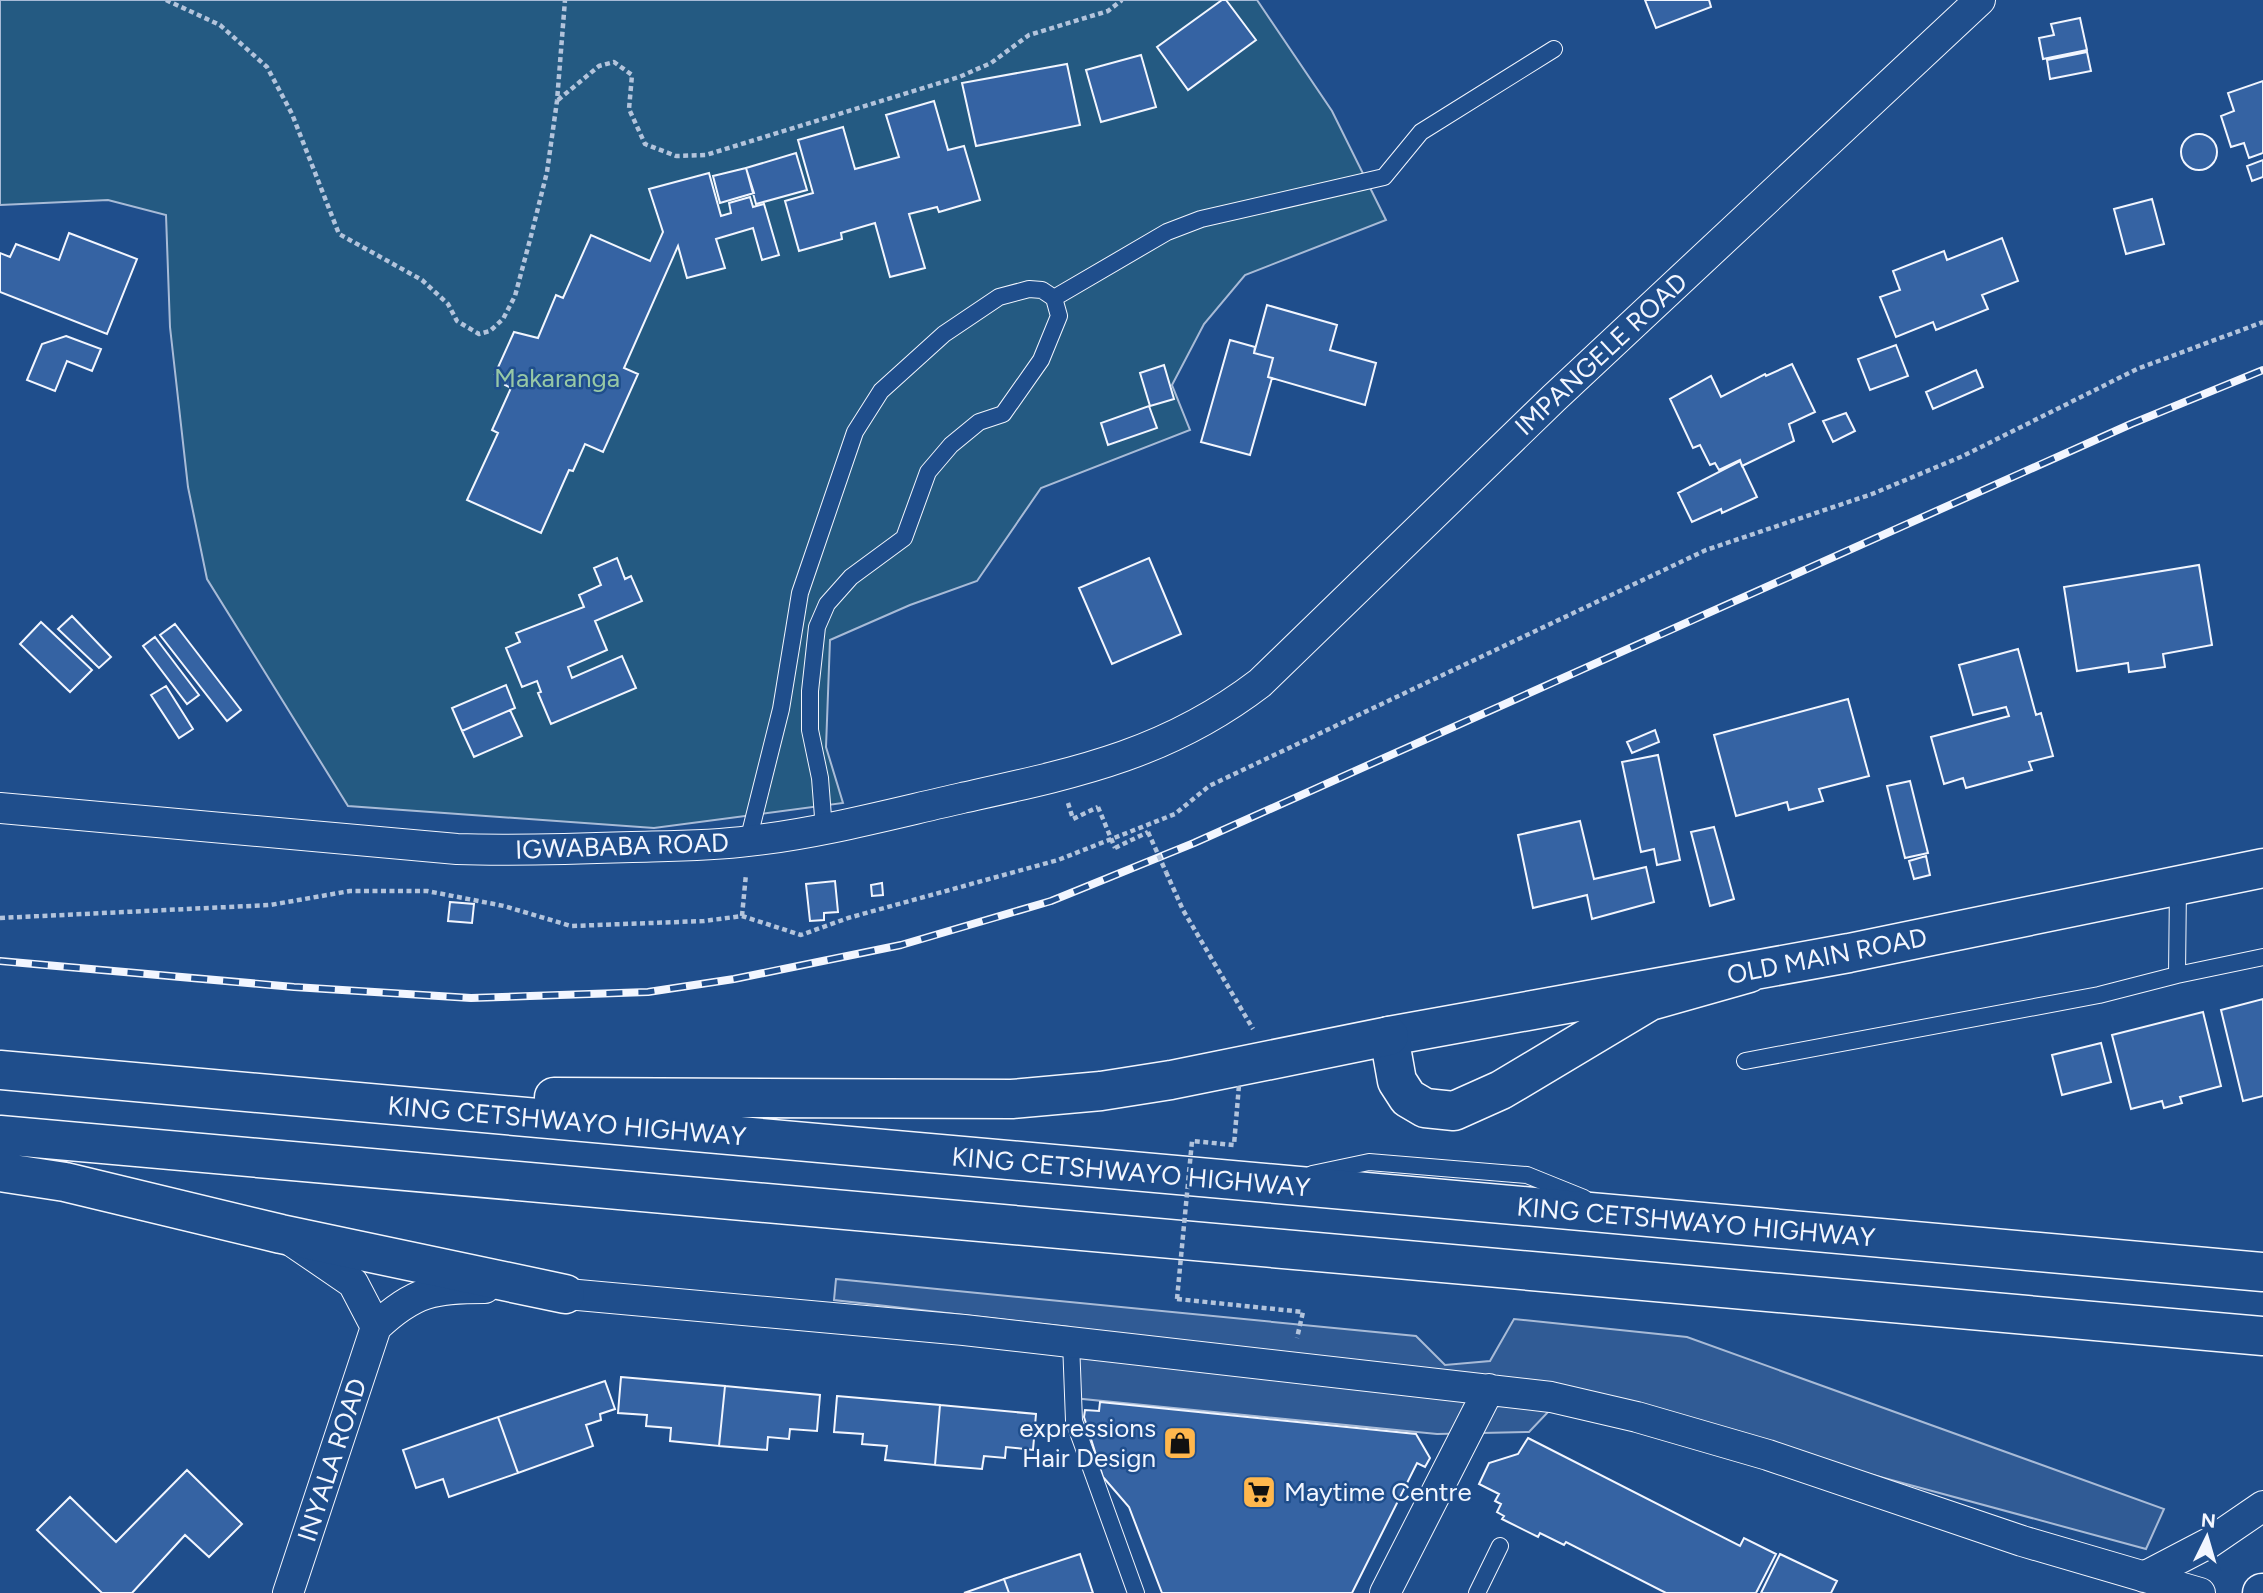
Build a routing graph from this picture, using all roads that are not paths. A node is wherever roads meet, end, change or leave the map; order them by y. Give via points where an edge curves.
1 (1980, 0) edge
2 (1554, 49) dead end
3 (1054, 298) junction
4 (795, 623) junction
5 (817, 627) junction
6 (1225, 710) joint
7 (0, 808) edge
8 (824, 830) junction
9 (748, 841) junction
10 (2263, 867) edge
11 (2178, 885) junction
12 (2263, 957) edge
13 (1749, 972) junction
14 (2177, 975) junction
15 (1389, 1036) junction
16 (1745, 1061) dead end
17 (0, 1070) edge
18 (261, 1094) junction
19 (0, 1135) edge
20 (0, 1172) edge
21 (281, 1234) junction
22 (2263, 1272) edge
23 (565, 1294) junction
24 (376, 1327) junction
25 (2263, 1336) edge
26 (1071, 1342) junction
27 (1489, 1389) junction
28 (2263, 1506) edge
29 (1500, 1546) dead end
30 (2144, 1577) junction
31 (2263, 1584) edge
32 (1392, 1591) edge
33 (288, 1593) edge
34 (1136, 1593) edge
35 (1477, 1593) edge
36 (2200, 1593) edge
37 (2261, 1593) edge

1 - 6 street, IMPANGELE ROAD via 1554,398 1297,651
2 - 3 lane via 1430,125 1384,177 1201,219 1167,232
3 - 4 lane via 1029,289 999,297 944,334 881,391 855,432 800,593
3 - 5 lane via 1059,316 1056,331 1003,414 979,422 943,454 928,472 904,538 851,577 827,604
4 - 5 lane
4 - 9 lane via 781,709
5 - 8 lane via 810,730
6 - 8 street, IGWABABA ROAD via 1131,756
7 - 9 street, IGWABABA ROAD via 457,849 534,851
8 - 9 street, IGWABABA ROAD
10 - 11 main road, OLD MAIN ROAD
11 - 13 main road, OLD MAIN ROAD
11 - 14 lane
12 - 14 lane
13 - 15 main road, OLD MAIN ROAD
13 - 15 main road via 1650,1001 1501,1090 1454,1111 1425,1108 1408,1098 1397,1081
14 - 16 lane via 2099,995
15 - 18 main road, OLD MAIN ROAD via 1148,1084 1012,1099
17 - 18 main road, KING CETSHWAYO HIGHWAY
18 - 22 main road, KING CETSHWAYO HIGHWAY
19 - 25 main road
20 - 21 main road via 65,1182
21 - 23 main road
21 - 24 street via 345,1275
23 - 24 street via 445,1288 410,1298
23 - 26 street
24 - 33 street, INYALA ROAD
26 - 27 street
26 - 34 lane via 1074,1421
27 - 30 street via 1551,1397 1637,1417
27 - 32 street
28 - 30 street via 2209,1543
29 - 35 lane
30 - 36 street
31 - 37 street

